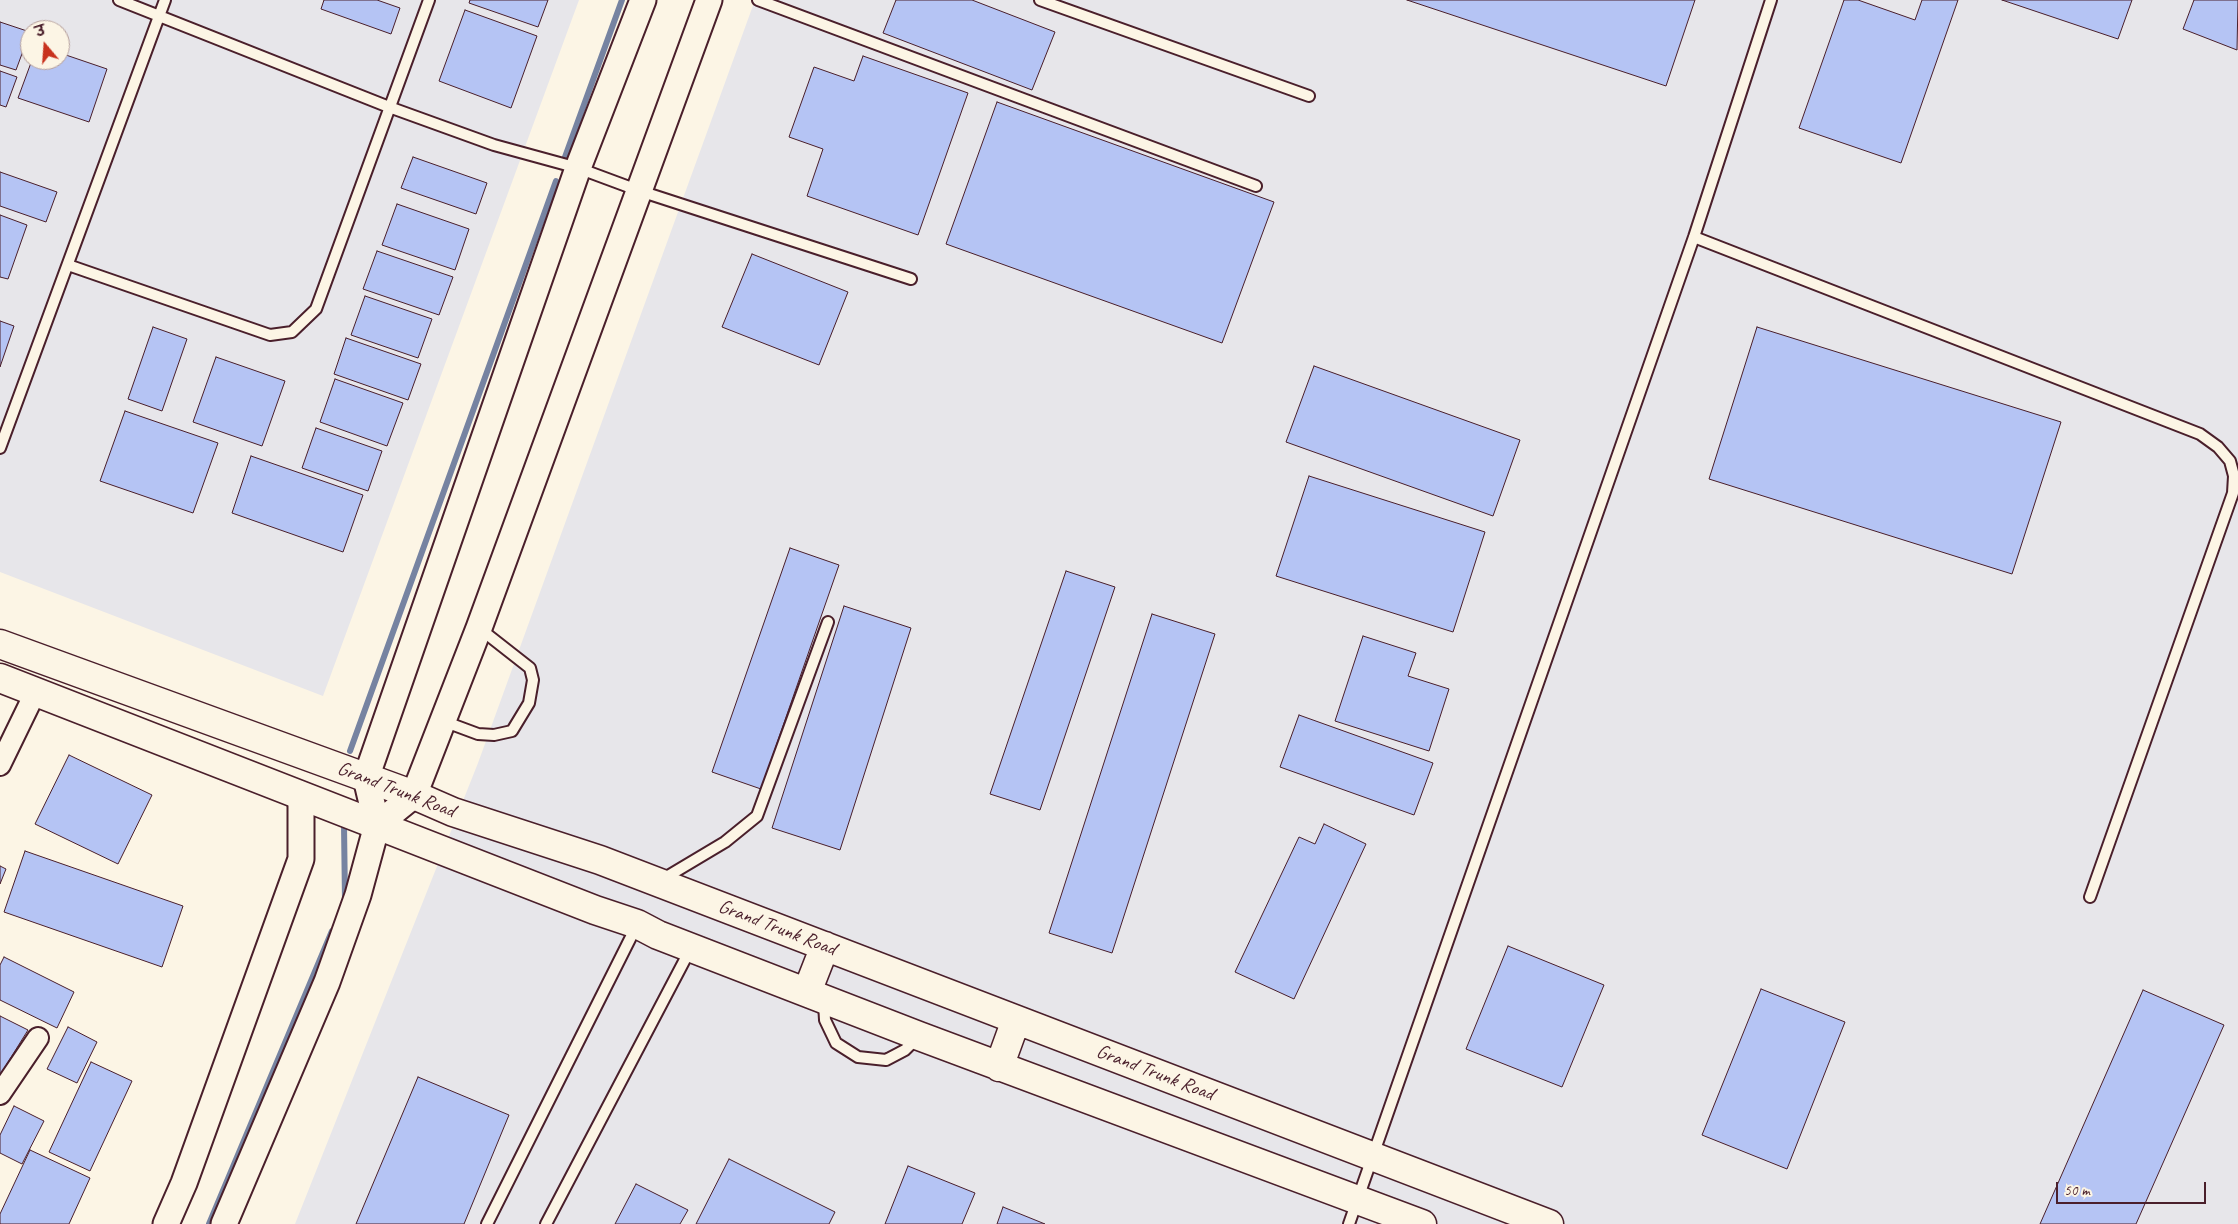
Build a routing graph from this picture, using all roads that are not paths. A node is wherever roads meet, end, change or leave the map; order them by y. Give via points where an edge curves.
1 (119, 0) edge
2 (165, 0) edge
3 (429, 0) edge
4 (643, 0) edge
5 (709, 0) edge
6 (758, 0) edge
7 (1040, 0) edge
8 (1771, 0) edge
9 (159, 16) junction
10 (1309, 96) dead end
11 (389, 107) junction
12 (578, 168) junction
13 (1256, 186) dead end
14 (640, 191) junction
15 (1694, 237) junction
16 (68, 265) junction
17 (911, 279) dead end
18 (0, 448) edge
19 (828, 622) dead end
20 (479, 628) junction
21 (0, 644) edge
22 (0, 678) edge
23 (35, 693) junction
24 (442, 721) junction
25 (0, 765) edge
26 (366, 778) junction
27 (301, 795) junction
28 (414, 796) junction
29 (377, 825) junction
30 (658, 882) junction
31 (2090, 897) dead end
32 (637, 924) junction
33 (824, 946) junction
34 (691, 947) junction
35 (815, 996) junction
36 (1016, 1020) junction
37 (919, 1036) junction
38 (38, 1038) dead end
39 (999, 1066) junction
40 (0, 1094) edge
41 (1374, 1157) junction
42 (1354, 1212) edge
43 (166, 1224) edge
44 (224, 1224) edge
45 (487, 1224) edge
46 (546, 1224) edge
47 (1422, 1224) edge
48 (1549, 1224) edge

1 - 9 lane
2 - 9 lane
3 - 11 lane
4 - 12 street
5 - 14 street
6 - 13 lane
7 - 10 lane
8 - 15 lane
9 - 11 lane
9 - 16 lane
11 - 12 lane via 494,145
11 - 16 lane via 316,309 292,332 270,335
12 - 14 lane
12 - 26 street
14 - 17 lane
14 - 20 street
15 - 31 lane via 2200,434 2230,461 2234,476 2233,493
15 - 41 lane
16 - 18 lane
19 - 30 lane via 757,816 725,842
20 - 24 street
20 - 24 lane via 530,668 533,680 529,703 512,731 478,734
21 - 26 highway, Grand Trunk Road
22 - 23 highway, Grand Trunk Road
23 - 25 street
23 - 27 highway, Grand Trunk Road
24 - 28 street
26 - 28 highway, Grand Trunk Road
26 - 29 street
27 - 29 highway, Grand Trunk Road
27 - 43 street via 301,859 184,1183
28 - 29 street
28 - 30 highway, Grand Trunk Road
29 - 32 highway, Grand Trunk Road
29 - 44 street via 358,895 327,982
30 - 33 highway, Grand Trunk Road
32 - 34 highway, Grand Trunk Road
32 - 45 lane
33 - 35 highway
33 - 36 highway, Grand Trunk Road
34 - 35 highway, Grand Trunk Road
34 - 46 lane
35 - 37 highway, Grand Trunk Road
35 - 37 lane via 836,1043 858,1057 886,1060 905,1050
36 - 39 highway
36 - 41 highway, Grand Trunk Road
37 - 39 highway, Grand Trunk Road
38 - 40 street
39 - 42 highway, Grand Trunk Road
41 - 42 lane
41 - 48 highway, Grand Trunk Road
42 - 47 highway, Grand Trunk Road

